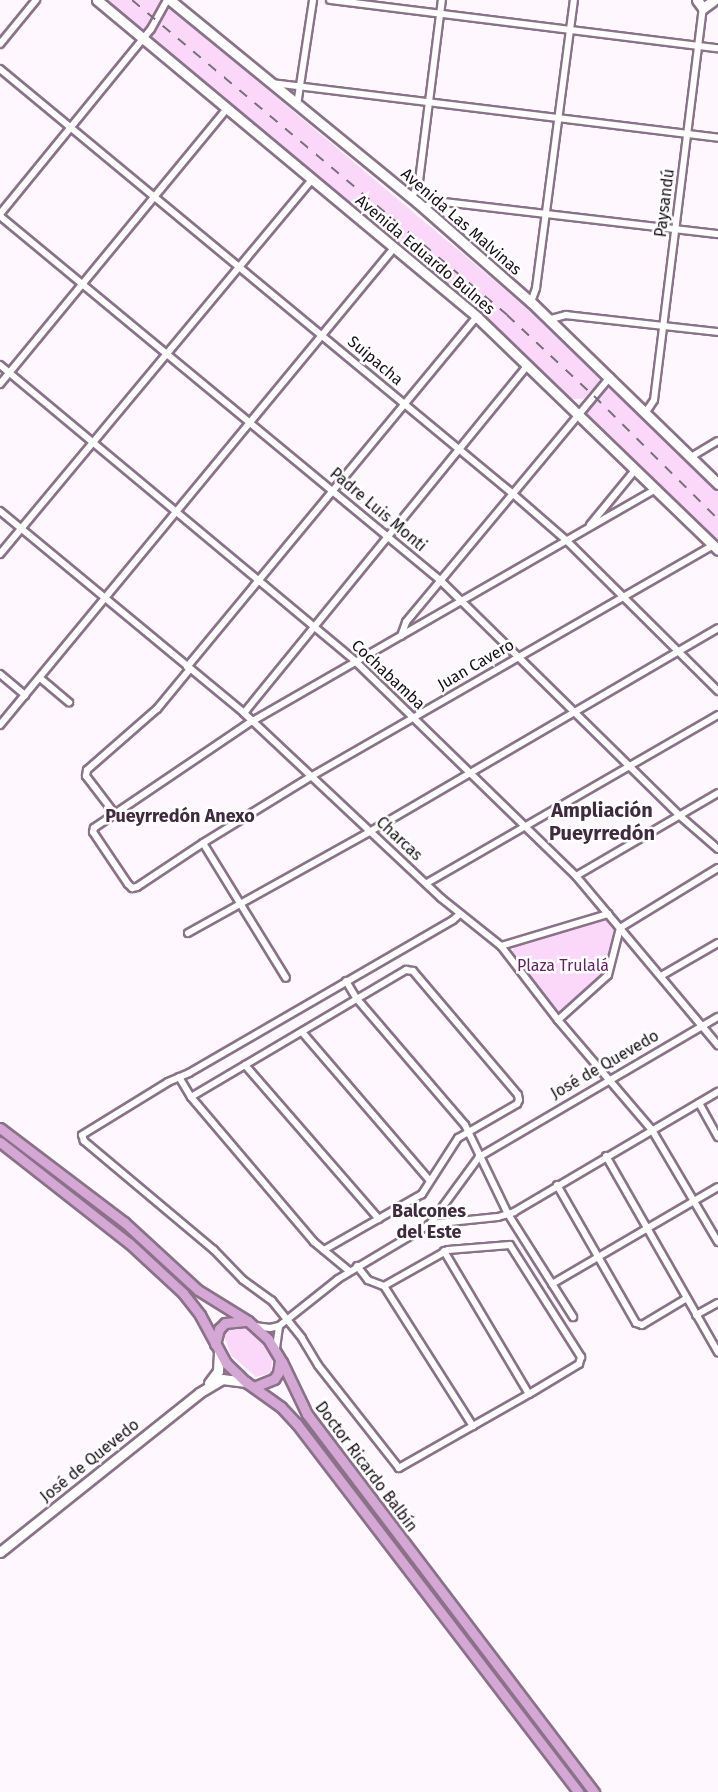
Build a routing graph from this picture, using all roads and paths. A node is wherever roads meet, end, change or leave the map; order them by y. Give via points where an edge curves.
1 (36, 0) edge
2 (97, 0) edge
3 (169, 0) edge
4 (313, 0) edge
5 (330, 0) edge
6 (442, 0) edge
7 (574, 0) edge
8 (697, 0) edge
9 (714, 0) edge
10 (703, 8) junction
11 (440, 14) junction
12 (571, 31) junction
13 (144, 38) junction
14 (0, 44) edge
15 (698, 46) junction
16 (718, 48) edge
17 (0, 69) edge
18 (270, 82) junction
19 (302, 87) junction
20 (428, 103) junction
21 (297, 105) junction
22 (227, 109) junction
23 (559, 119) junction
24 (71, 128) junction
25 (689, 135) junction
26 (718, 138) edge
27 (312, 180) junction
28 (154, 198) junction
29 (412, 198) junction
30 (423, 208) junction
31 (545, 213) junction
32 (0, 215) edge
33 (677, 229) junction
34 (718, 234) edge
35 (394, 248) junction
36 (240, 268) junction
37 (82, 285) junction
38 (531, 302) junction
39 (477, 317) junction
40 (551, 320) junction
41 (665, 324) junction
42 (718, 332) edge
43 (323, 335) junction
44 (167, 354) junction
45 (528, 364) junction
46 (0, 365) edge
47 (10, 373) junction
48 (610, 377) junction
49 (0, 384) edge
50 (406, 404) junction
51 (646, 412) junction
52 (579, 414) junction
53 (250, 421) junction
54 (93, 441) junction
55 (718, 441) edge
56 (460, 449) junction
57 (691, 457) junction
58 (635, 470) junction
59 (718, 484) edge
60 (656, 489) junction
61 (334, 490) junction
62 (513, 494) junction
63 (176, 511) junction
64 (0, 512) edge
65 (21, 529) junction
66 (587, 529) junction
67 (389, 535) junction
68 (567, 541) junction
69 (716, 548) edge
70 (0, 554) edge
71 (259, 581) junction
72 (441, 581) junction
73 (623, 596) junction
74 (104, 598) junction
75 (463, 601) junction
76 (314, 627) junction
77 (718, 628) edge
78 (401, 636) junction
79 (677, 651) junction
80 (519, 656) junction
81 (356, 662) junction
82 (189, 668) junction
83 (0, 674) edge
84 (40, 678) junction
85 (718, 691) edge
86 (25, 695) junction
87 (69, 702) dead end
88 (575, 712) junction
89 (244, 713) junction
90 (718, 715) edge
91 (413, 717) junction
92 (252, 721) junction
93 (0, 725) edge
94 (630, 766) junction
95 (469, 772) junction
96 (312, 776) junction
97 (718, 793) edge
98 (115, 814) junction
99 (680, 816) junction
100 (526, 828) junction
101 (370, 831) junction
102 (203, 843) junction
103 (718, 849) edge
104 (718, 868) edge
105 (576, 876) junction
106 (427, 883) junction
107 (240, 905) junction
108 (460, 914) junction
109 (608, 914) junction
110 (620, 928) junction
111 (188, 933) dead end
112 (718, 943) edge
113 (501, 945) junction
114 (661, 976) junction
115 (286, 978) dead end
116 (346, 981) junction
117 (357, 999) junction
118 (718, 1017) edge
119 (558, 1020) junction
120 (702, 1026) junction
121 (302, 1032) junction
122 (718, 1045) edge
123 (245, 1065) junction
124 (179, 1077) junction
125 (609, 1081) junction
126 (718, 1092) edge
127 (191, 1097) junction
128 (699, 1103) junction
129 (0, 1128) edge
130 (651, 1130) junction
131 (469, 1132) junction
132 (718, 1137) edge
133 (0, 1142) edge
134 (606, 1156) junction
135 (479, 1157) junction
136 (430, 1181) junction
137 (557, 1185) junction
138 (718, 1187) edge
139 (694, 1201) junction
140 (508, 1214) junction
141 (379, 1219) junction
142 (430, 1224) junction
143 (647, 1228) junction
144 (718, 1242) edge
145 (324, 1250) junction
146 (444, 1251) junction
147 (598, 1257) junction
148 (357, 1266) junction
149 (349, 1271) junction
150 (552, 1284) junction
151 (384, 1286) junction
152 (687, 1298) junction
153 (718, 1303) edge
154 (696, 1315) junction
155 (573, 1317) dead end
156 (287, 1319) junction
157 (251, 1324) junction
158 (279, 1326) junction
159 (217, 1348) junction
160 (718, 1352) edge
161 (278, 1354) junction
162 (250, 1384) junction
163 (199, 1393) junction
164 (529, 1394) junction
165 (473, 1426) junction
166 (0, 1552) edge
167 (500, 1669) junction
168 (490, 1677) junction
169 (578, 1792) edge
170 (594, 1792) edge

1 - 14 street
2 - 13 main road, Avenida Eduardo Bulnes
3 - 13 street
3 - 18 main road, Avenida Las Malvinas
4 - 19 street
5 - 11 street
6 - 11 street
7 - 12 street
8 - 10 main road
9 - 10 main road
10 - 15 street, Paysandú
11 - 12 street
11 - 20 street
12 - 15 street
12 - 23 street
13 - 22 main road, Avenida Eduardo Bulnes
13 - 24 street
15 - 16 street
15 - 25 street, Paysandú
17 - 24 street, Suipacha
18 - 19 street
18 - 21 main road, Avenida Las Malvinas
19 - 20 street
19 - 21 street
20 - 23 street
20 - 29 street via 419,182
21 - 29 main road, Avenida Las Malvinas
22 - 27 main road, Avenida Eduardo Bulnes
22 - 28 street
23 - 25 street
23 - 31 street
24 - 28 street, Suipacha
24 - 32 street
25 - 26 street
25 - 33 street, Paysandú
27 - 35 main road, Avenida Eduardo Bulnes
27 - 36 street
28 - 36 street, Suipacha
28 - 37 street
29 - 30 main road, Avenida Las Malvinas
30 - 31 street via 436,201
30 - 38 main road, Avenida Las Malvinas
31 - 33 street
31 - 38 street
32 - 37 street, Padre Luis Monti
33 - 34 street
33 - 41 street, Paysandú
35 - 39 main road, Avenida Eduardo Bulnes
35 - 43 street
36 - 43 street, Suipacha
36 - 44 street
37 - 44 street, Padre Luis Monti
37 - 47 street
38 - 40 main road, Avenida Las Malvinas
39 - 45 main road, Avenida Eduardo Bulnes
39 - 50 street
40 - 41 street via 566,315
40 - 48 main road, Avenida Las Malvinas
41 - 42 street
41 - 51 street, Paysandú via 654,400
43 - 50 street, Suipacha
43 - 53 street
44 - 53 street, Padre Luis Monti
44 - 54 street
45 - 52 main road, Avenida Eduardo Bulnes
45 - 56 street
46 - 47 street, Cochabamba
47 - 49 street
47 - 54 street, Cochabamba
48 - 51 main road, Avenida Las Malvinas
48 - 52 street
50 - 56 street, Suipacha
50 - 61 street
51 - 57 main road, Avenida Las Malvinas
52 - 58 main road, Avenida Eduardo Bulnes
52 - 62 street
53 - 61 street, Padre Luis Monti
53 - 63 street
54 - 63 street, Cochabamba
54 - 65 street
55 - 57 street
56 - 62 street, Suipacha
56 - 67 street
57 - 59 main road, Avenida Las Malvinas
58 - 60 main road, Avenida Eduardo Bulnes
58 - 66 street
60 - 66 street
60 - 69 main road, Avenida Eduardo Bulnes
61 - 67 street, Padre Luis Monti
61 - 71 street
62 - 68 street, Suipacha
62 - 72 street
63 - 71 street, Cochabamba
63 - 74 street
64 - 65 street, Charcas
65 - 70 street
65 - 74 street, Charcas
66 - 68 street
67 - 72 street, Padre Luis Monti
67 - 76 street
68 - 73 street, Suipacha
68 - 75 street
69 - 73 street, Juan Cavero
71 - 76 street, Cochabamba
71 - 82 street
72 - 75 street, Padre Luis Monti
72 - 78 street via 406,622
73 - 79 street, Suipacha
73 - 80 street, Juan Cavero
74 - 82 street, Charcas
74 - 84 street
75 - 78 street
75 - 80 street, Padre Luis Monti
76 - 81 street, Cochabamba
76 - 89 street
77 - 79 street
78 - 81 street
79 - 85 street, Suipacha
79 - 88 street
80 - 88 street, Padre Luis Monti
80 - 91 street, Juan Cavero
81 - 91 street, Cochabamba
81 - 92 street
82 - 89 street, Charcas
82 - 98 street via 157,709 87,770 86,776
83 - 86 street
84 - 86 street
84 - 87 street
86 - 93 street
88 - 94 street, Padre Luis Monti
88 - 95 street
89 - 92 street, Charcas
90 - 94 street
91 - 95 street, Cochabamba
91 - 96 street, Juan Cavero
92 - 96 street, Charcas
92 - 98 street
94 - 99 street, Padre Luis Monti
94 - 100 street
95 - 100 street, Cochabamba
95 - 101 street
96 - 101 street, Charcas
96 - 102 street, Juan Cavero
97 - 99 street
98 - 102 street, Juan Cavero via 93,832 132,888
99 - 103 street, Padre Luis Monti
99 - 105 street
100 - 105 street, Cochabamba
100 - 106 street
101 - 106 street, Charcas
101 - 107 street
102 - 107 street
104 - 110 street
105 - 109 street, Cochabamba
106 - 108 street, Charcas
107 - 111 street
107 - 115 street
108 - 113 street, Charcas
108 - 116 street
109 - 110 street, Cochabamba
109 - 113 street
110 - 114 street, Cochabamba
110 - 119 street via 608,975
112 - 114 street
113 - 119 street, Charcas
114 - 120 street, Cochabamba
116 - 117 street
116 - 124 street
117 - 121 street
117 - 131 street
117 - 131 street via 406,970 413,971 518,1095 517,1104
118 - 120 street, José de Quevedo
119 - 125 street, Charcas
120 - 122 street, Cochabamba
120 - 125 street, José de Quevedo
121 - 123 street
121 - 136 street
123 - 127 street
123 - 141 street
124 - 127 street
124 - 156 street via 85,1131 84,1141 214,1250 243,1280 272,1300
125 - 130 street, Charcas
125 - 135 street, José de Quevedo
126 - 128 street
127 - 145 street
128 - 130 street
128 - 132 street
129 - 157 main road, Doctor Ricardo Balbín via 124,1222 208,1298
130 - 134 street
130 - 139 street, Charcas
131 - 135 street
131 - 136 street via 456,1141
133 - 159 main road, Doctor Ricardo Balbín via 150,1262 195,1307
134 - 137 street
134 - 143 street
135 - 140 street
135 - 142 street
136 - 141 street via 422,1194
137 - 140 street
137 - 147 street
138 - 139 street
139 - 143 street
139 - 144 street, Charcas
140 - 142 street
140 - 150 street
141 - 145 street
142 - 148 street
143 - 147 street
143 - 152 street
145 - 149 street
146 - 151 street
146 - 164 street
146 - 164 street via 510,1245 581,1357 579,1364
147 - 150 street
147 - 152 street via 636,1323 642,1324
148 - 149 street
148 - 151 street via 368,1280
149 - 156 street
150 - 155 street
151 - 165 street
152 - 154 street
153 - 154 street
154 - 160 street
156 - 158 street
156 - 165 street via 397,1466 402,1468
157 - 158 street
157 - 159 main road via 225,1323 219,1329
157 - 161 main road, Doctor Ricardo Balbín
158 - 161 street
159 - 162 main road, Doctor Ricardo Balbín via 234,1372
159 - 163 main road via 216,1374
161 - 162 main road via 276,1377 269,1383
161 - 167 main road, Doctor Ricardo Balbín via 307,1414
162 - 163 main road via 222,1379
162 - 168 main road, Doctor Ricardo Balbín via 297,1424
163 - 166 main road, José de Quevedo
164 - 165 street
167 - 168 main road
167 - 170 main road, Doctor Ricardo Balbín
168 - 169 main road, Doctor Ricardo Balbín

